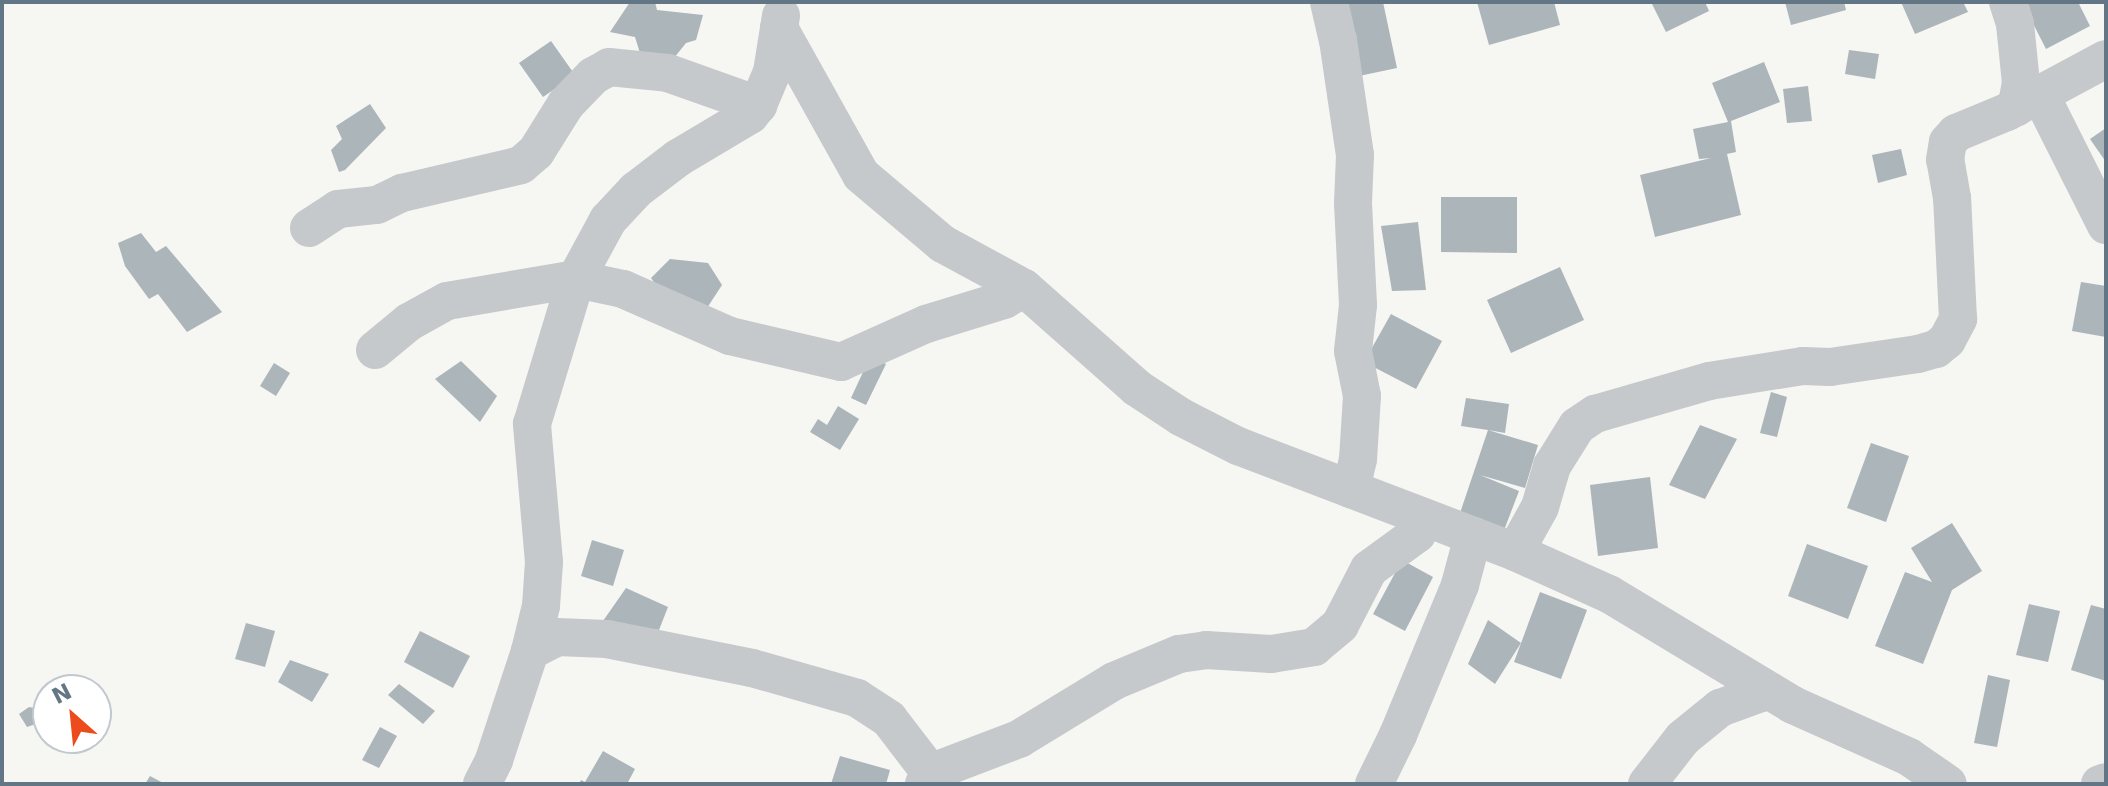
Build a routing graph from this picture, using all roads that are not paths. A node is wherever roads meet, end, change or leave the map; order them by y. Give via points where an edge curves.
1 (1329, 2) edge
2 (2008, 2) edge
3 (781, 15) edge
4 (2106, 59) edge
5 (2028, 101) junction
6 (758, 105) junction
7 (2106, 225) edge
8 (309, 228) dead end
9 (576, 279) junction
10 (1024, 288) junction
11 (375, 350) dead end
12 (1351, 489) junction
13 (1423, 517) junction
14 (1473, 536) junction
15 (1515, 552) junction
16 (530, 651) junction
17 (1762, 687) junction
18 (928, 780) edge
19 (2106, 782) edge
20 (482, 784) edge
21 (1374, 784) edge
22 (1647, 784) edge
23 (1948, 784) edge
24 (2100, 784) edge

1 - 12 street via 1355,155 1358,305 1353,351 1362,396
2 - 5 street
3 - 6 street via 772,72
3 - 10 street via 861,175 943,244
4 - 5 street
5 - 7 street
5 - 15 street via 1948,142 1945,160 1958,319 1947,340 1918,354 1709,381 1595,414 1577,426 1552,466 1540,507
6 - 8 street via 668,73 609,67 566,104 536,152 521,165 402,193 377,205 338,209
6 - 9 street via 636,190 608,220
9 - 10 street via 623,289 730,336 841,362
9 - 11 street via 447,301 409,322
9 - 16 street via 532,424 544,562
10 - 12 street via 1137,388 1181,417 1238,446
12 - 13 street
13 - 14 street
13 - 18 street via 1417,534 1369,569 1340,625 1314,647 1271,654 1179,654 1114,681 1032,733
14 - 15 street
14 - 21 street via 1460,585
15 - 17 street via 1623,601
16 - 18 street via 557,637 607,639 752,668 857,698 889,719
16 - 20 street
17 - 22 street via 1761,693 1720,708 1693,729
17 - 23 street via 1909,757
19 - 24 street

